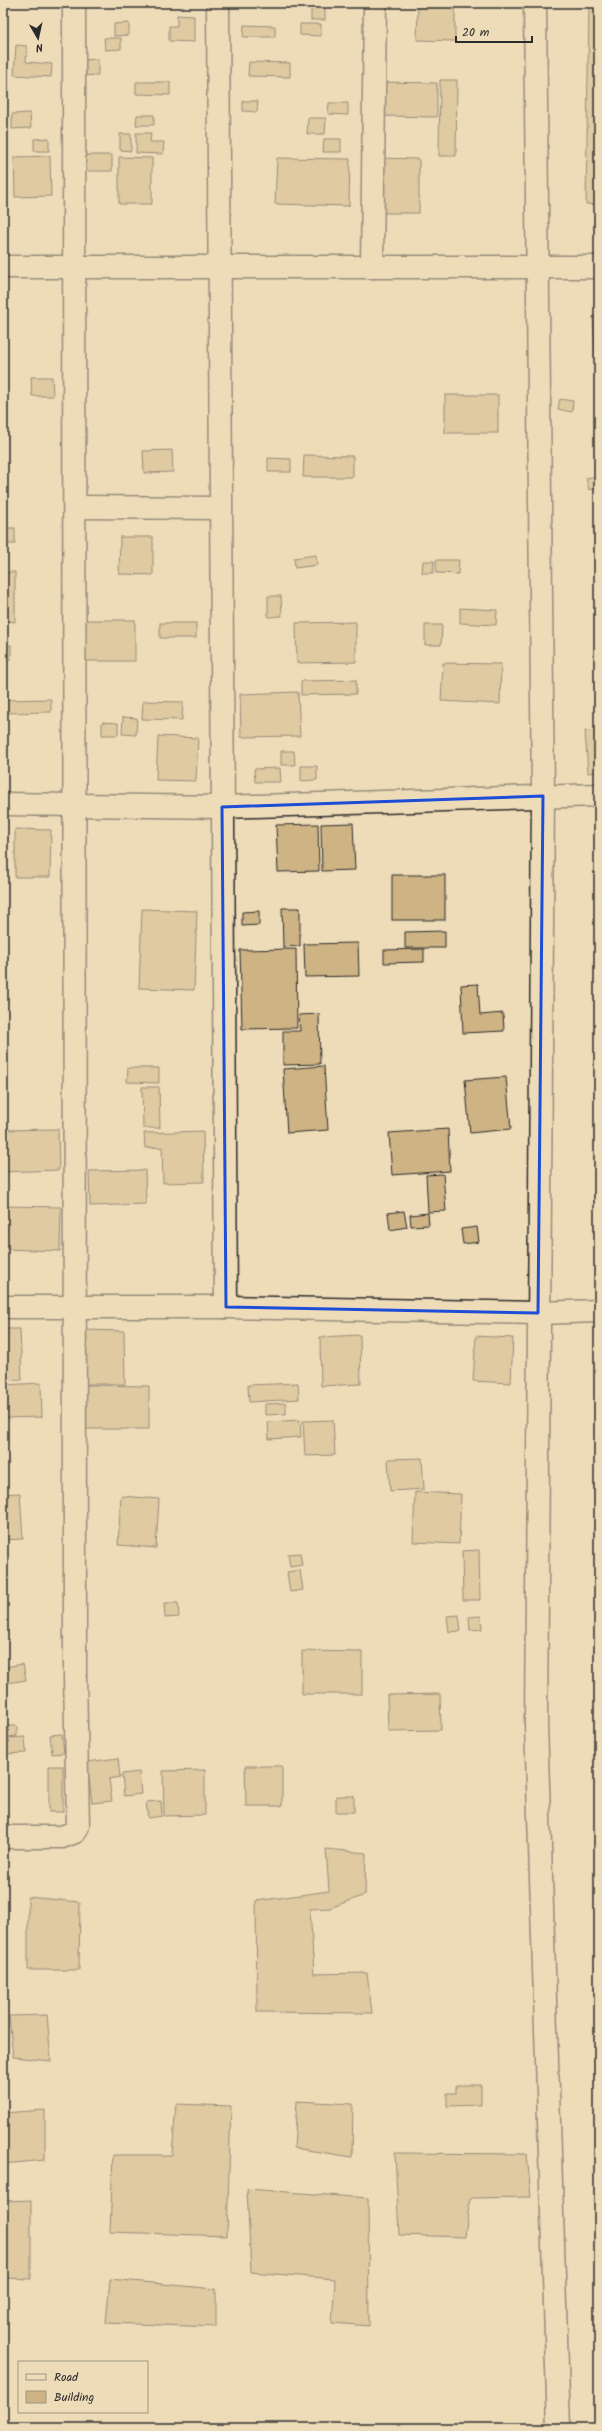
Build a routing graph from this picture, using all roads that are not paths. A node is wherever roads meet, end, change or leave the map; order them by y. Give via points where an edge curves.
1 (74, 3) edge
2 (218, 3) edge
3 (375, 3) edge
4 (534, 3) edge
5 (75, 266) junction
6 (372, 266) junction
7 (536, 266) junction
8 (3, 267) edge
9 (219, 267) junction
10 (599, 267) edge
11 (76, 507) junction
12 (220, 508) junction
13 (599, 795) edge
14 (543, 796) junction
15 (3, 804) edge
16 (76, 805) junction
17 (222, 807) junction
18 (3, 1307) edge
19 (76, 1307) junction
20 (226, 1307) junction
21 (599, 1311) edge
22 (538, 1314) junction
23 (3, 1837) edge
24 (559, 2428) edge

1 - 5 street
2 - 9 street
3 - 6 street
4 - 7 street
5 - 8 street
5 - 9 street
5 - 11 street
6 - 7 street
6 - 9 street
7 - 10 street
7 - 14 street
9 - 12 street
11 - 12 street
11 - 16 street
12 - 17 street
13 - 14 street
14 - 17 street
14 - 22 street
15 - 16 street
16 - 17 street
16 - 19 street
17 - 20 street
18 - 19 street
19 - 20 street
19 - 23 street via 75,1676 78,1826 75,1832 62,1837
20 - 22 street
21 - 22 street
22 - 24 street via 536,1724

